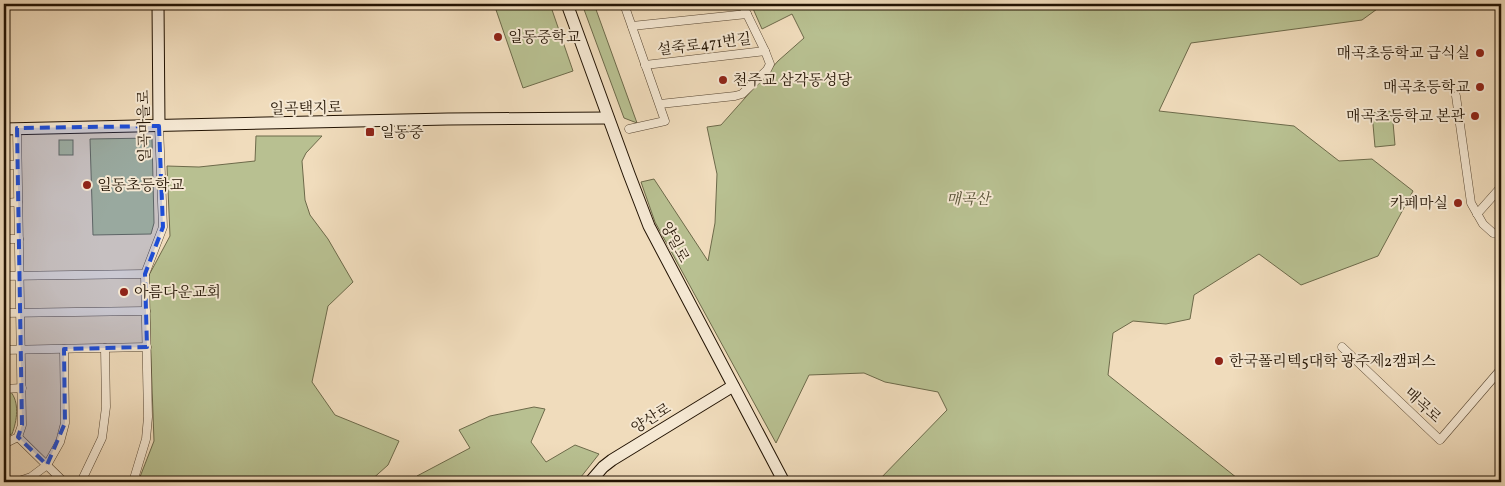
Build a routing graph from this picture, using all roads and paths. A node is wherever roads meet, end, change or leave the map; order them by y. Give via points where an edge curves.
1 (158, 4) edge
2 (568, 4) edge
3 (624, 4) edge
4 (742, 4) edge
5 (747, 14) junction
6 (632, 26) junction
7 (765, 51) junction
8 (645, 65) junction
9 (1456, 96) dead end
10 (660, 104) junction
11 (608, 118) junction
12 (159, 126) junction
13 (17, 128) junction
14 (629, 128) dead end
15 (4, 129) edge
16 (4, 165) edge
17 (17, 165) junction
18 (1501, 187) edge
19 (18, 202) junction
20 (4, 203) edge
21 (1477, 214) junction
22 (1501, 235) edge
23 (4, 239) edge
24 (19, 239) junction
25 (145, 274) junction
26 (4, 276) edge
27 (20, 276) junction
28 (21, 312) junction
29 (146, 312) junction
30 (4, 313) edge
31 (147, 347) junction
32 (1342, 347) dead end
33 (105, 348) junction
34 (64, 349) junction
35 (4, 350) edge
36 (21, 350) junction
37 (1501, 369) edge
38 (733, 386) junction
39 (22, 388) junction
40 (4, 389) edge
41 (18, 436) junction
42 (4, 444) edge
43 (46, 465) junction
44 (16, 482) edge
45 (64, 482) edge
46 (81, 482) edge
47 (133, 482) edge
48 (590, 482) edge
49 (784, 482) edge

1 - 12 street, 일곡마을로
2 - 11 street, 양일로
3 - 6 street, 설죽로471번길
4 - 5 street, 설죽로471번길
5 - 6 street, 설죽로471번길
5 - 7 street, 설죽로471번길
6 - 8 street, 설죽로471번길
7 - 8 street, 설죽로471번길
7 - 10 street, 설죽로471번길 via 770,64 767,70 742,94
8 - 10 street, 설죽로471번길
9 - 21 street via 1467,186
10 - 14 street, 설죽로471번길 via 665,121
11 - 12 street, 일곡택지로
11 - 38 street, 양일로 via 649,226
12 - 13 street, 일곡택지로
12 - 25 street, 일곡마을로 via 163,227
13 - 15 street, 일곡택지로
13 - 17 street
16 - 17 street
17 - 19 street
18 - 21 street
19 - 20 street
19 - 24 street
21 - 22 street via 1488,230
23 - 24 street
24 - 27 street
25 - 27 street
25 - 29 street, 일곡마을로
26 - 27 street
27 - 28 street
28 - 29 street
28 - 30 street
28 - 36 street
29 - 31 street, 일곡마을로
31 - 33 street
31 - 47 street, 일곡마을로 via 146,439
32 - 37 street, 매곡로 via 1440,440
33 - 34 street
33 - 46 street via 106,407 102,438
34 - 36 street
34 - 43 street via 65,423 60,442
35 - 36 street
36 - 39 street
38 - 48 street, 양산로 via 612,460
38 - 49 street, 양일로
39 - 40 street
39 - 41 street via 22,425
41 - 42 street
41 - 43 street
43 - 44 street
43 - 45 street

